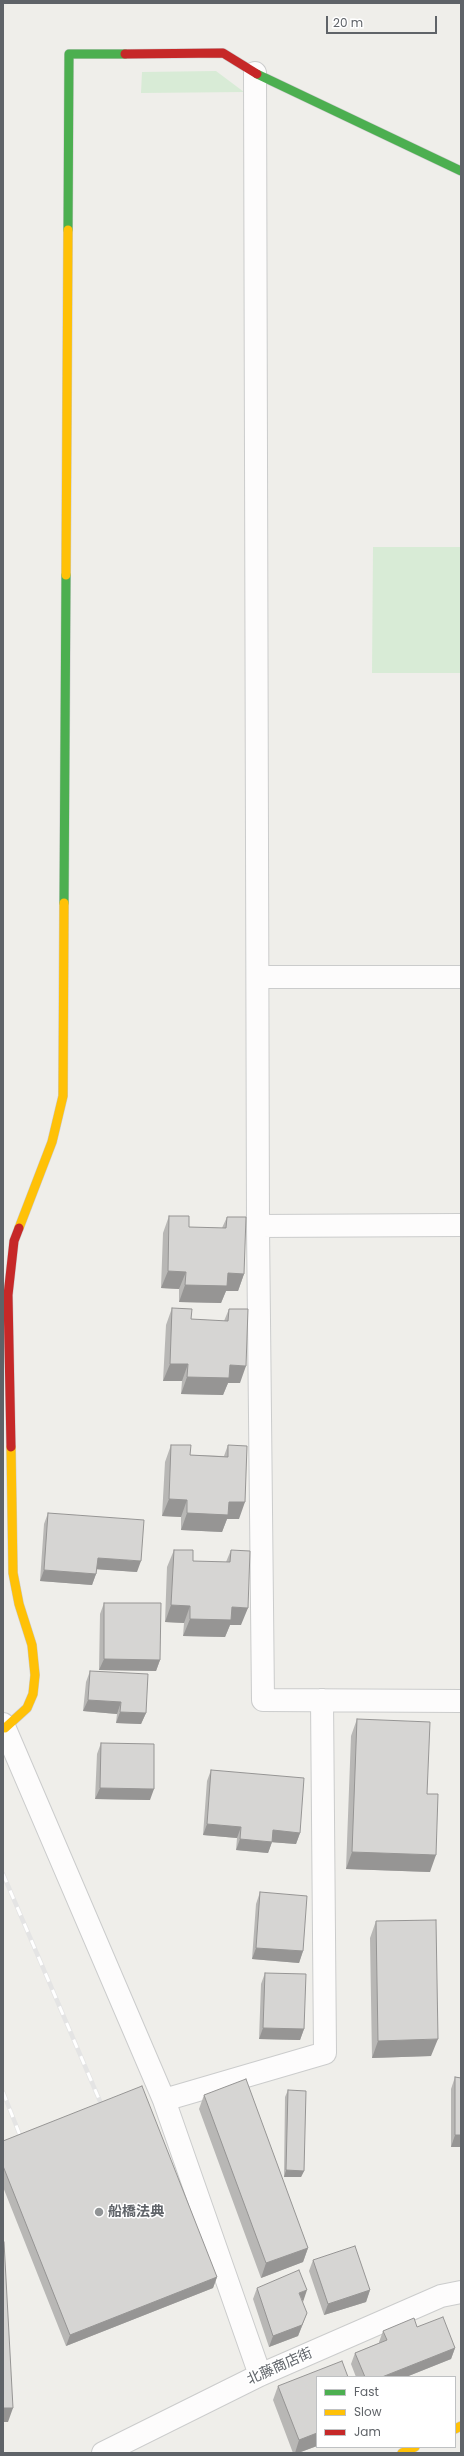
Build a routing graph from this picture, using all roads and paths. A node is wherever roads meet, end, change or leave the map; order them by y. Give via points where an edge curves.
1 (255, 73) junction
2 (461, 172) edge
3 (258, 977) junction
4 (461, 977) edge
5 (461, 1225) edge
6 (258, 1226) junction
7 (322, 1700) junction
8 (461, 1701) edge
9 (4, 1726) edge
10 (164, 2100) junction
11 (461, 2292) edge
12 (260, 2375) junction
13 (413, 2448) edge
14 (103, 2453) edge
15 (402, 2453) edge

1 - 2 street
1 - 3 street
1 - 9 street via 223,53 69,54 63,1096 52,1142 14,1241 9,1287 13,1573 19,1604 32,1645 35,1675 33,1694 27,1708
3 - 4 street
3 - 6 street
5 - 6 street
6 - 7 street via 263,1700
7 - 8 street
7 - 10 street via 325,2053
9 - 10 street
10 - 12 street
11 - 12 street, 北藤商店街 via 441,2296
12 - 14 street, 北藤商店街
13 - 15 street

